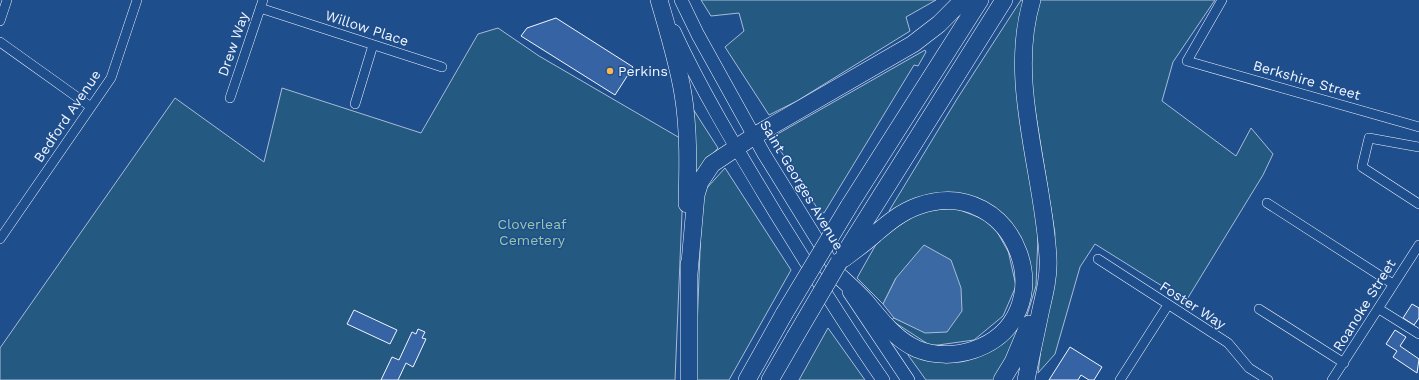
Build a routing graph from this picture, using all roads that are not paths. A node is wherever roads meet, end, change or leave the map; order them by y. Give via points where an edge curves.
1 (7, 0) edge
2 (137, 0) edge
3 (660, 0) edge
4 (681, 0) edge
5 (963, 0) edge
6 (980, 0) edge
7 (1004, 0) edge
8 (1032, 0) edge
9 (1222, 0) edge
10 (261, 4) edge
11 (0, 21) edge
12 (0, 42) edge
13 (373, 45) junction
14 (442, 67) dead end
15 (230, 98) dead end
16 (710, 103) junction
17 (355, 104) dead end
18 (91, 107) junction
19 (740, 112) junction
20 (1419, 127) edge
21 (754, 136) junction
22 (737, 147) junction
23 (1419, 148) edge
24 (1267, 203) dead end
25 (1419, 204) edge
26 (868, 230) junction
27 (1046, 237) junction
28 (0, 239) edge
29 (1419, 245) edge
30 (1098, 259) dead end
31 (839, 268) junction
32 (689, 274) junction
33 (1393, 284) junction
34 (1168, 305) junction
35 (1259, 309) dead end
36 (1379, 309) junction
37 (1419, 334) edge
38 (1344, 363) junction
39 (690, 380) edge
40 (747, 380) edge
41 (770, 380) edge
42 (883, 380) edge
43 (908, 380) edge
44 (1002, 380) edge
45 (1026, 380) edge
46 (1120, 380) edge
47 (1268, 380) edge
48 (1332, 380) edge

1 - 11 street
2 - 18 street, Bedford Avenue via 111,78
3 - 16 main road
3 - 32 highway via 685,103 686,236
4 - 19 main road, Saint Georges Avenue
5 - 21 highway via 939,24 913,44
6 - 40 highway, bridge via 849,206
7 - 26 highway
8 - 27 highway via 1025,33 1023,73
9 - 20 street, Berkshire Street via 1187,61
10 - 13 street, Willow Place
10 - 15 street, Drew Way
12 - 18 street
13 - 14 street, Willow Place
13 - 17 street
16 - 19 main road via 726,113 734,115
16 - 22 main road
18 - 28 street, Bedford Avenue
19 - 21 main road, Saint Georges Avenue
21 - 22 highway
21 - 31 main road, Saint Georges Avenue via 818,244
22 - 32 highway via 712,164 697,188
22 - 42 main road via 806,262
23 - 25 street via 1369,138 1362,167
24 - 33 street
26 - 31 highway
26 - 31 highway via 927,204 960,203 989,213 1010,233 1022,262 1023,291 1013,318 998,336 976,349 952,354 926,352 895,335
27 - 44 highway via 1033,312 1018,353
27 - 45 highway via 1046,282
29 - 33 street, Roanoke Street
30 - 34 street, Foster Way
31 - 41 highway, bridge
31 - 43 main road, Saint Georges Avenue
32 - 39 highway
33 - 36 street, Roanoke Street
34 - 46 street
34 - 47 street, Foster Way via 1228,343 1249,368
35 - 38 street
36 - 37 street
36 - 38 street, Roanoke Street
38 - 48 street, Roanoke Street

